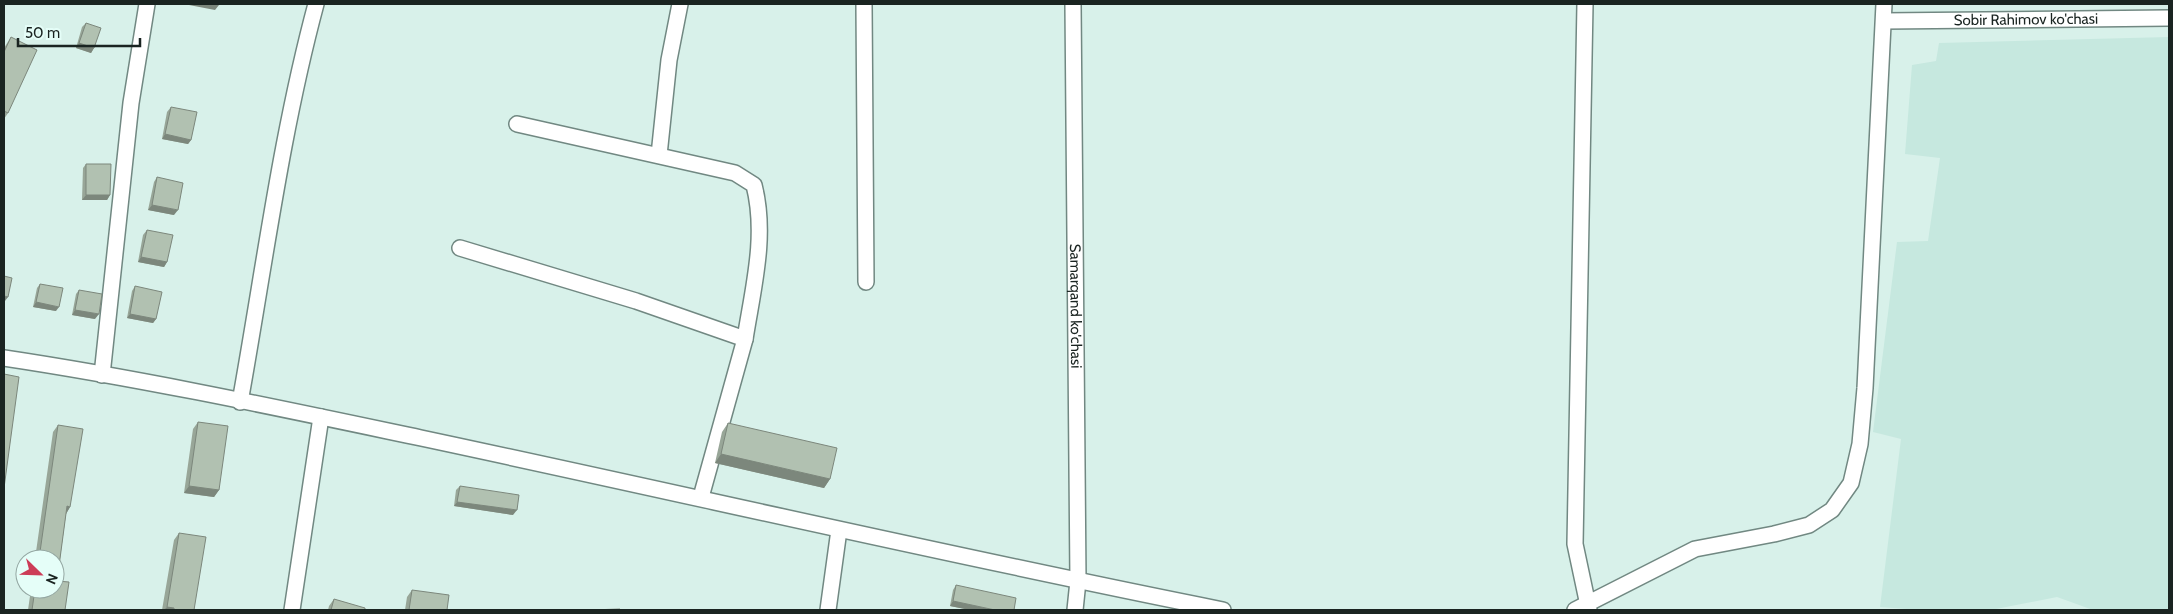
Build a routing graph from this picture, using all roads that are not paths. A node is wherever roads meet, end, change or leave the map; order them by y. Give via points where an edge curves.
1 (147, 4) edge
2 (316, 4) edge
3 (680, 4) edge
4 (864, 4) edge
5 (1073, 4) edge
6 (1585, 4) edge
7 (1884, 4) edge
8 (2169, 18) edge
9 (1884, 21) junction
10 (517, 124) dead end
11 (659, 155) junction
12 (460, 248) dead end
13 (866, 282) dead end
14 (745, 338) junction
15 (4, 358) edge
16 (102, 375) junction
17 (240, 402) junction
18 (321, 417) junction
19 (701, 497) junction
20 (839, 530) junction
21 (1078, 581) junction
22 (1584, 608) edge
23 (292, 610) edge
24 (828, 610) edge
25 (1075, 610) edge
26 (1223, 610) edge

1 - 16 street via 131,103
2 - 17 street via 270,214
3 - 11 street via 669,60
4 - 13 street
5 - 21 street, Samarqand ko'chasi
6 - 22 street via 1575,544
7 - 9 street
8 - 9 street, Sobir Rahimov ko'chasi
9 - 22 street via 1865,388 1860,444 1851,483 1832,510 1809,525 1695,549
10 - 11 street
11 - 14 street via 735,173 754,185 760,208 761,234
12 - 14 street via 636,300
14 - 19 street
15 - 16 street
16 - 17 street
17 - 18 street
18 - 19 street
18 - 23 street
19 - 20 street
20 - 21 street
20 - 24 street
21 - 25 street, Samarqand ko'chasi
21 - 26 street

